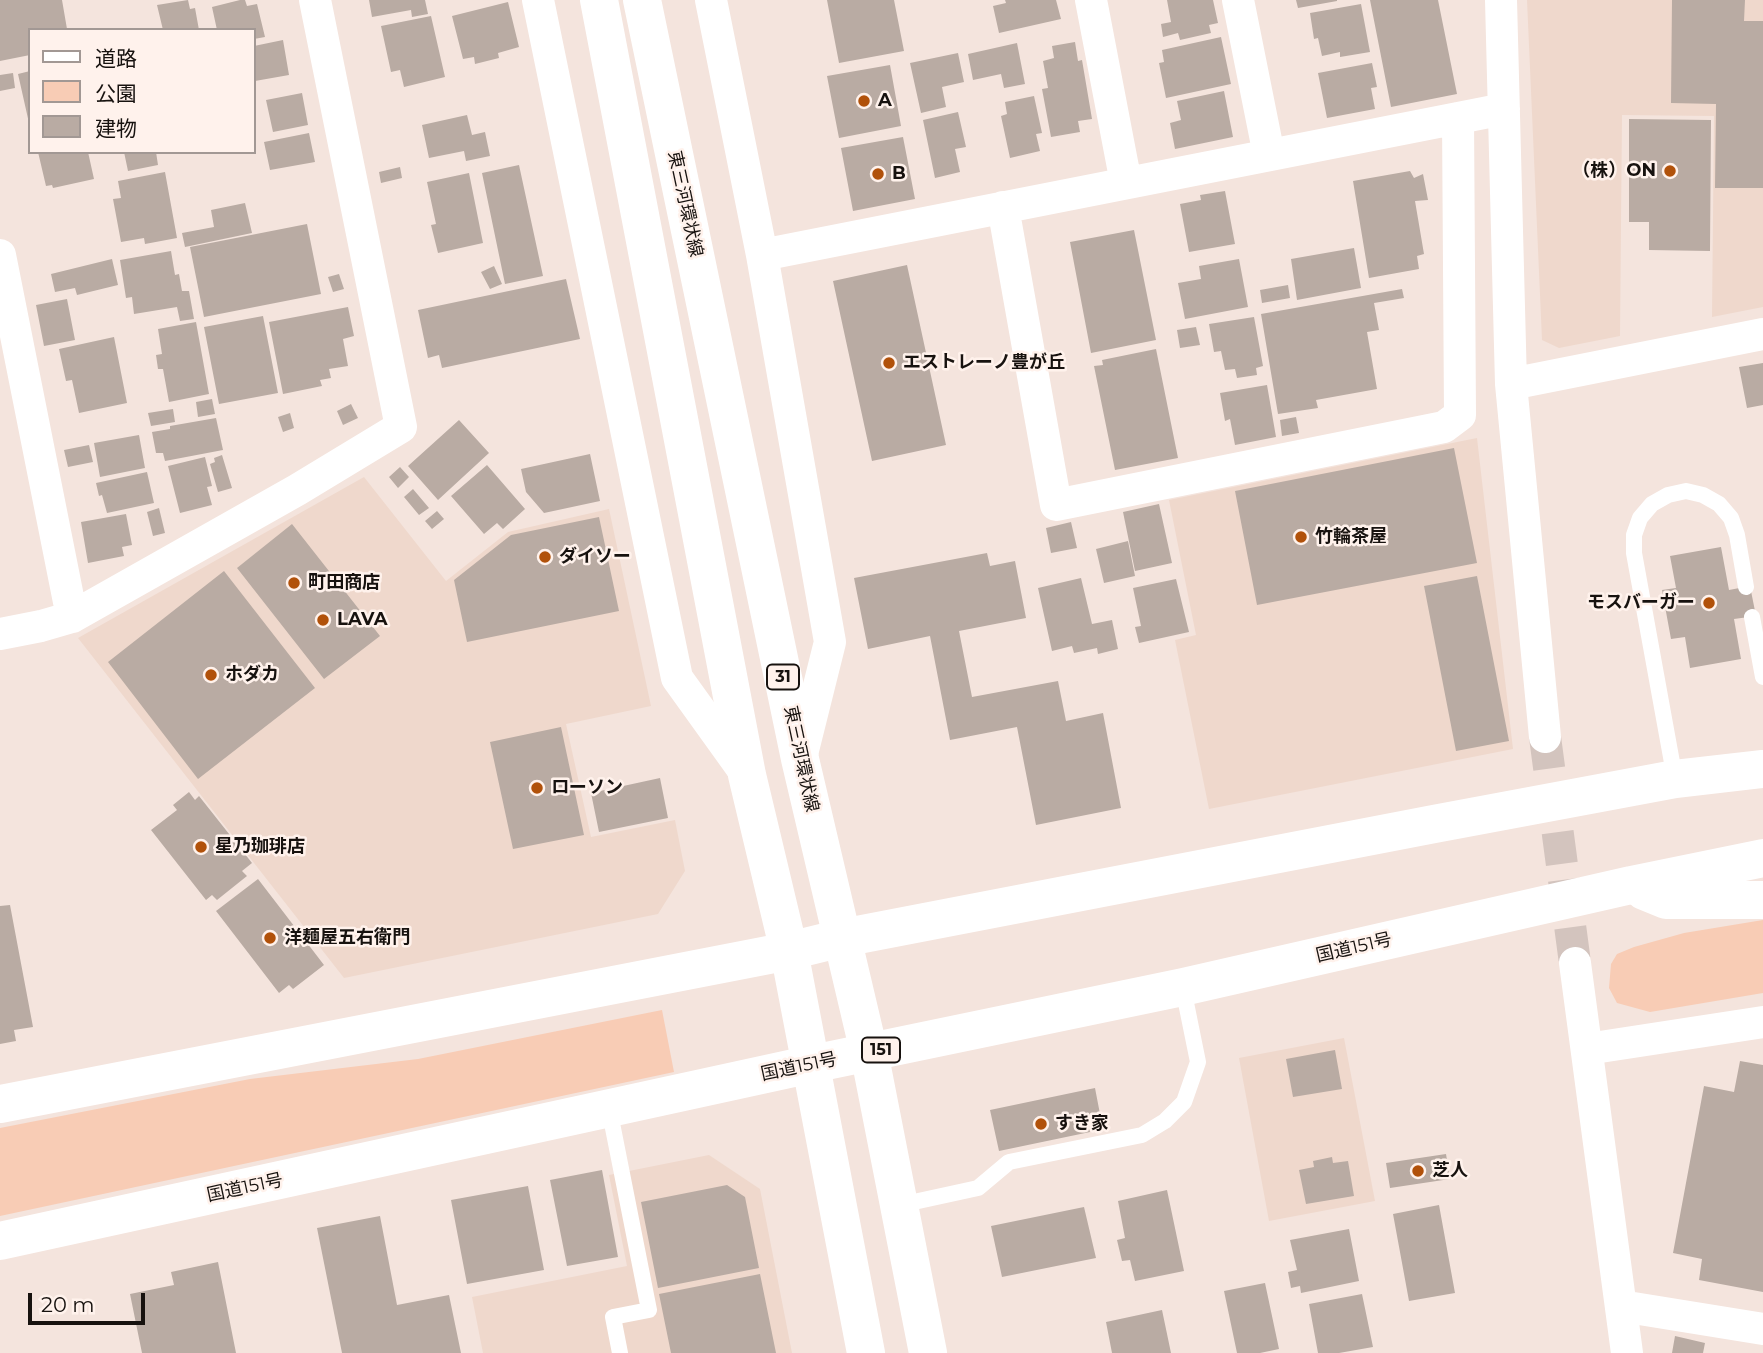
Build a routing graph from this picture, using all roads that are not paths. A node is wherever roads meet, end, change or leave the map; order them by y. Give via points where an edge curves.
1 (315, 0) edge
2 (538, 0) edge
3 (599, 0) edge
4 (642, 0) edge
5 (711, 0) edge
6 (1091, 0) edge
7 (1238, 0) edge
8 (1501, 0) edge
9 (1504, 109) junction
10 (1458, 118) junction
11 (1269, 155) junction
12 (1126, 183) junction
13 (1003, 207) junction
14 (0, 255) edge
15 (762, 255) junction
16 (1763, 334) edge
17 (1511, 384) junction
18 (1746, 587) dead end
19 (72, 617) junction
20 (1752, 617) dead end
21 (0, 634) edge
22 (1763, 677) edge
23 (1545, 737) tunnel mouth
24 (800, 759) junction
25 (1763, 769) edge
26 (747, 775) junction
27 (1675, 779) junction
28 (1763, 858) edge
29 (1631, 885) junction
30 (1763, 900) edge
31 (842, 938) junction
32 (789, 951) junction
33 (1575, 962) tunnel mouth
34 (1183, 987) junction
35 (1763, 1022) edge
36 (1587, 1049) junction
37 (869, 1052) junction
38 (812, 1064) junction
39 (0, 1104) edge
40 (609, 1108) junction
41 (900, 1205) junction
42 (0, 1241) edge
43 (1621, 1306) junction
44 (1763, 1329) edge
45 (620, 1353) edge
46 (866, 1353) edge
47 (928, 1353) edge
48 (1627, 1353) edge

1 - 19 street via 401,427
2 - 26 street via 677,678
3 - 26 main road
4 - 24 main road, 東三河環状線 / 31
5 - 15 street
6 - 12 street
7 - 11 street
8 - 9 street
9 - 10 street
9 - 17 street
10 - 11 street
10 - 13 street via 1460,415 1444,428 1056,505
11 - 12 street
12 - 13 street
13 - 15 street
14 - 19 street
15 - 24 street via 830,642
16 - 17 street
17 - 23 street
18 - 27 lane via 1737,535 1719,504 1686,491 1652,504 1640,518 1634,553
19 - 21 street
20 - 22 lane
24 - 31 main road, 東三河環状線 / 31
25 - 27 main road
26 - 32 main road
27 - 31 main road
28 - 29 main road, 国道151号 / 151
29 - 30 main road via 1666,900
29 - 34 main road, 国道151号 / 151
31 - 32 main road
31 - 37 main road, 東三河環状線 / 31
32 - 38 main road
32 - 39 main road
33 - 36 street
34 - 37 main road, 国道151号 / 151
34 - 41 lane via 1198,1062 1184,1102 1165,1121 1142,1135 1009,1162 978,1188
35 - 36 street
36 - 43 street
37 - 38 main road, 国道151号 / 151
37 - 41 main road, 東三河環状線 / 31
38 - 40 main road, 国道151号 / 151
38 - 46 main road
40 - 42 main road, 国道151号 / 151
40 - 45 lane via 649,1310 613,1317
41 - 47 main road, 東三河環状線 / 31
43 - 44 street
43 - 48 street

